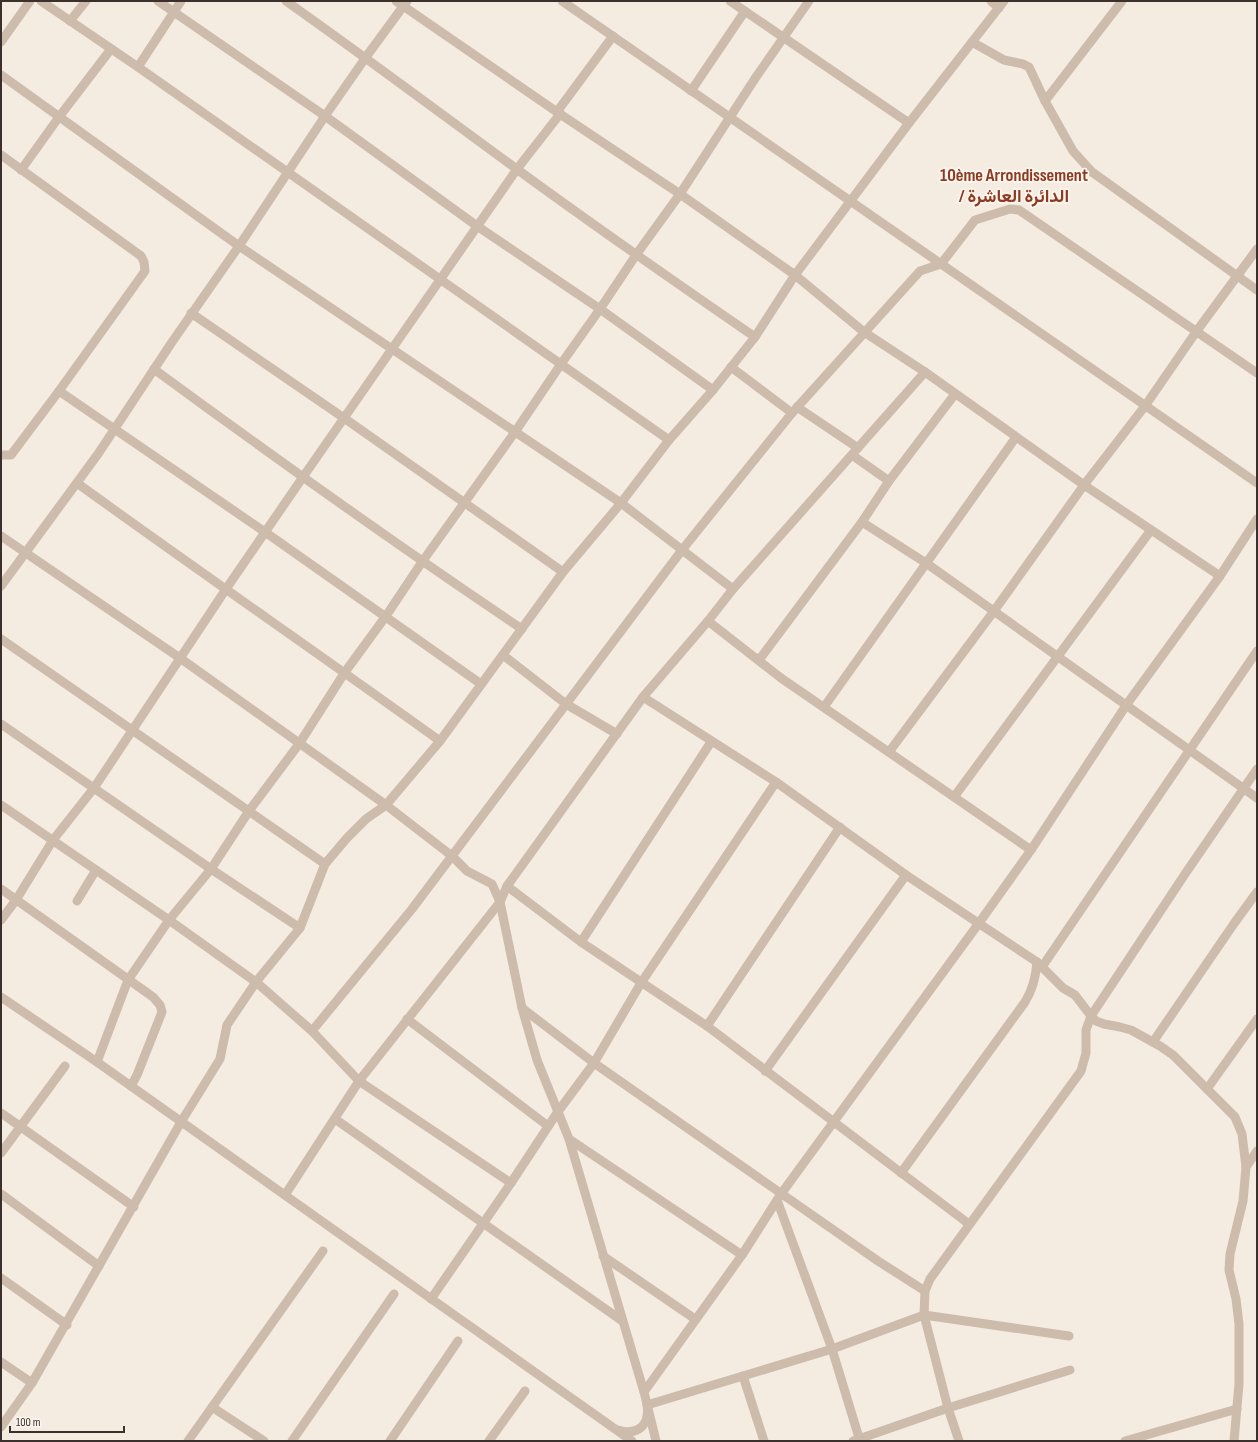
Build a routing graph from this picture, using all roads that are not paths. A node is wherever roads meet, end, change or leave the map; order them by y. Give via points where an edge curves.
1 (30, 1) edge
2 (41, 1) edge
3 (86, 1) edge
4 (158, 1) edge
5 (181, 1) edge
6 (286, 1) edge
7 (562, 1) edge
8 (730, 1) edge
9 (809, 1) edge
10 (991, 1) edge
11 (1122, 1) edge
12 (402, 3) edge
13 (1001, 4) edge
14 (744, 11) junction
15 (174, 12) junction
16 (70, 21) junction
17 (613, 36) junction
18 (783, 37) junction
19 (1, 42) edge
20 (972, 42) junction
21 (111, 49) junction
22 (366, 57) junction
23 (138, 67) junction
24 (1, 75) edge
25 (691, 91) junction
26 (1045, 101) junction
27 (560, 114) junction
28 (325, 116) junction
29 (59, 117) junction
30 (731, 118) junction
31 (909, 123) junction
32 (1, 155) edge
33 (517, 169) junction
34 (21, 170) junction
35 (287, 172) junction
36 (680, 194) junction
37 (850, 201) junction
38 (477, 226) junction
39 (239, 246) junction
40 (1257, 249) edge
41 (636, 255) junction
42 (941, 264) junction
43 (795, 274) junction
44 (1237, 276) junction
45 (441, 279) junction
46 (1257, 290) edge
47 (600, 309) junction
48 (192, 313) junction
49 (864, 332) junction
50 (1196, 332) junction
51 (755, 337) junction
52 (392, 349) junction
53 (561, 364) junction
54 (731, 367) junction
55 (154, 369) junction
56 (925, 372) junction
57 (1257, 373) edge
58 (713, 390) junction
59 (59, 391) junction
60 (955, 394) junction
61 (1145, 406) junction
62 (794, 410) junction
63 (344, 418) junction
64 (115, 428) junction
65 (515, 432) junction
66 (1016, 437) junction
67 (669, 440) junction
68 (855, 452) junction
69 (1, 455) edge
70 (303, 478) junction
71 (888, 481) junction
72 (76, 483) junction
73 (1257, 483) edge
74 (1084, 485) junction
75 (464, 503) junction
76 (621, 503) junction
77 (1257, 519) edge
78 (862, 522) junction
79 (1151, 530) junction
80 (266, 532) junction
81 (1, 536) edge
82 (682, 550) junction
83 (25, 553) junction
84 (422, 562) junction
85 (926, 563) junction
86 (562, 572) junction
87 (1220, 576) junction
88 (1, 586) edge
89 (226, 589) junction
90 (733, 589) junction
91 (994, 611) junction
92 (386, 616) junction
93 (708, 621) junction
94 (522, 629) junction
95 (1, 639) edge
96 (1257, 651) edge
97 (503, 655) junction
98 (1058, 656) junction
99 (180, 658) junction
100 (759, 660) junction
101 (345, 672) junction
102 (481, 684) junction
103 (643, 697) junction
104 (566, 704) junction
105 (1127, 704) junction
106 (824, 707) junction
107 (1, 724) edge
108 (131, 730) junction
109 (617, 734) junction
110 (440, 741) junction
111 (711, 742) junction
112 (299, 744) junction
113 (1189, 750) junction
114 (889, 752) junction
115 (1257, 769) edge
116 (776, 782) junction
117 (94, 788) junction
118 (1244, 788) junction
119 (954, 797) junction
120 (1257, 798) edge
121 (1, 804) edge
122 (386, 805) junction
123 (249, 811) junction
124 (840, 828) junction
125 (53, 840) junction
126 (1031, 850) junction
127 (452, 856) junction
128 (325, 864) junction
129 (211, 869) junction
130 (96, 870) junction
131 (906, 875) junction
132 (507, 886) junction
133 (1, 889) edge
134 (1257, 892) edge
135 (16, 900) junction
136 (77, 902) dead end
137 (500, 902) junction
138 (1, 920) edge
139 (169, 920) junction
140 (979, 923) junction
141 (300, 928) junction
142 (581, 942) junction
143 (1039, 964) junction
144 (128, 980) junction
145 (256, 982) junction
146 (641, 983) junction
147 (1, 997) edge
148 (522, 1008) junction
149 (1091, 1016) junction
150 (407, 1019) junction
151 (1257, 1019) edge
152 (707, 1026) junction
153 (312, 1031) junction
154 (1152, 1042) junction
155 (97, 1062) junction
156 (594, 1063) junction
157 (65, 1066) dead end
158 (765, 1071) junction
159 (359, 1081) junction
160 (131, 1086) junction
161 (1207, 1089) junction
162 (1, 1113) edge
163 (557, 1113) junction
164 (335, 1119) junction
165 (181, 1122) junction
166 (834, 1123) junction
167 (20, 1126) junction
168 (548, 1126) junction
169 (569, 1140) junction
170 (1257, 1151) edge
171 (1, 1153) edge
172 (1246, 1167) junction
173 (901, 1173) junction
174 (511, 1183) junction
175 (1, 1194) edge
176 (285, 1195) junction
177 (779, 1197) junction
178 (134, 1206) junction
179 (483, 1223) junction
180 (969, 1224) junction
181 (323, 1251) dead end
182 (742, 1255) junction
183 (603, 1256) junction
184 (99, 1266) junction
185 (1, 1278) edge
186 (925, 1291) junction
187 (394, 1294) dead end
188 (431, 1299) junction
189 (924, 1315) junction
190 (696, 1319) junction
191 (621, 1320) junction
192 (66, 1325) junction
193 (1069, 1336) dead end
194 (458, 1341) dead end
195 (832, 1349) junction
196 (1, 1362) edge
197 (1070, 1370) dead end
198 (743, 1376) junction
199 (32, 1383) junction
200 (525, 1391) dead end
201 (644, 1392) junction
202 (647, 1405) junction
203 (212, 1407) junction
204 (948, 1408) junction
205 (1237, 1409) junction
206 (1, 1427) edge
207 (613, 1428) junction
208 (858, 1440) edge
209 (188, 1441) edge
210 (264, 1441) edge
211 (292, 1441) edge
212 (390, 1441) edge
213 (489, 1441) edge
214 (632, 1441) edge
215 (656, 1441) edge
216 (764, 1441) edge
217 (959, 1441) edge
218 (1125, 1441) edge
219 (1235, 1441) edge

1 - 19 street
2 - 16 street
3 - 16 street
4 - 15 street
5 - 15 street
6 - 22 street
7 - 17 street
8 - 14 street
9 - 18 street
10 - 13 street
11 - 26 street
12 - 22 street
12 - 27 street
13 - 20 street
14 - 18 street
14 - 25 street
15 - 23 street
15 - 28 street
16 - 21 street
17 - 25 street
17 - 27 street via 559,109
18 - 30 street
18 - 31 street
20 - 26 street via 1004,60 1029,67
20 - 31 street
21 - 23 street
21 - 29 street
22 - 28 street
22 - 33 street
23 - 35 street
24 - 29 street
25 - 30 street
26 - 44 street via 1073,151 1092,172
27 - 33 street
27 - 36 street
28 - 35 street
28 - 38 street
29 - 34 street
29 - 39 street
30 - 36 street
30 - 37 street
31 - 37 street
32 - 34 street
33 - 38 street
33 - 41 street
34 - 59 street via 141,256 144,262 145,271
35 - 39 street
35 - 45 street
36 - 41 street
36 - 43 street
37 - 42 street
37 - 43 street
38 - 45 street
38 - 47 street
39 - 48 street
39 - 52 street
40 - 44 street
41 - 47 street
41 - 51 street
42 - 49 street via 920,271
42 - 50 street via 975,220 1014,208
42 - 61 street
43 - 49 street
43 - 51 street
44 - 46 street
44 - 50 street
45 - 52 street
45 - 53 street
47 - 53 street
47 - 58 street
48 - 55 street
48 - 63 street
49 - 56 street
49 - 62 street
50 - 57 street
50 - 61 street
51 - 54 street
52 - 63 street
52 - 65 street
53 - 65 street
53 - 67 street
54 - 58 street
54 - 62 street
55 - 64 street
55 - 70 street
56 - 60 street
56 - 68 street
58 - 67 street
59 - 64 street
59 - 69 street via 11,455
60 - 66 street
60 - 71 street
61 - 73 street
61 - 74 street
62 - 68 street
62 - 82 street
63 - 70 street
63 - 75 street
64 - 72 street
64 - 80 street
65 - 75 street
65 - 76 street
66 - 74 street
66 - 85 street
67 - 76 street
68 - 71 street
68 - 90 street
70 - 80 street
70 - 84 street
71 - 78 street
72 - 83 street
72 - 89 street
74 - 79 street
74 - 91 street
75 - 84 street
75 - 86 street
76 - 82 street
76 - 86 street
77 - 87 street
78 - 85 street
78 - 100 street
79 - 87 street
79 - 98 street
80 - 89 street
80 - 92 street
81 - 83 street
82 - 90 street
82 - 104 street
83 - 88 street
83 - 99 street
84 - 92 street
84 - 94 street
85 - 91 street
85 - 106 street
86 - 94 street
87 - 105 street
89 - 99 street
89 - 101 street
90 - 93 street
91 - 98 street
91 - 114 street
92 - 101 street
92 - 102 street
93 - 100 street
93 - 103 street
94 - 97 street
95 - 108 street
96 - 113 street
97 - 102 street
97 - 104 street
98 - 105 street
98 - 119 street
99 - 108 street
99 - 112 street
100 - 106 street
101 - 110 street
101 - 112 street
102 - 110 street
103 - 109 street
103 - 111 street
104 - 109 street
104 - 127 street
105 - 113 street
105 - 126 street
106 - 114 street
107 - 117 street
108 - 117 street
108 - 123 street
109 - 132 street
110 - 122 street
111 - 116 street
111 - 142 street
112 - 122 street
112 - 123 street
113 - 118 street
113 - 143 street
114 - 119 street
115 - 118 street
116 - 124 street
116 - 146 street
117 - 125 street
117 - 129 street
118 - 120 street
118 - 149 street
119 - 126 street
121 - 125 street
122 - 127 street
122 - 128 street via 366,819
123 - 128 street
123 - 129 street
124 - 131 street
124 - 152 street
125 - 130 street
125 - 135 street
126 - 140 street
127 - 137 street via 467,871 492,884
127 - 153 street
128 - 141 street
129 - 139 street
129 - 141 street
130 - 136 street
130 - 139 street
131 - 140 street
131 - 158 street
132 - 137 street
132 - 142 street
133 - 135 street
134 - 154 street
135 - 138 street
135 - 144 street
137 - 148 street
137 - 150 street
139 - 144 street
139 - 145 street
140 - 143 street
140 - 166 street
141 - 145 street
142 - 146 street
143 - 149 street via 1074,995
143 - 173 street via 1036,978 1025,1002
144 - 155 street
144 - 160 street via 153,997 162,1012
145 - 153 street
145 - 165 street via 227,1025 220,1059
146 - 152 street
146 - 156 street
147 - 155 street
148 - 156 street
148 - 163 street via 537,1060
149 - 154 street via 1100,1022 1125,1028
149 - 180 street via 1086,1030 1086,1053 1081,1071
150 - 159 street
150 - 168 street
151 - 161 street
152 - 158 street
153 - 159 street
154 - 161 street via 1173,1055
155 - 160 street
156 - 163 street
156 - 177 street
157 - 167 street
158 - 166 street
159 - 164 street
159 - 174 street
160 - 165 street
161 - 172 street via 1232,1113 1238,1123
162 - 167 street
163 - 168 street
163 - 169 street
164 - 176 street
164 - 179 street
165 - 176 street
165 - 178 street
166 - 173 street
166 - 177 street
167 - 171 street
167 - 178 street
168 - 174 street
169 - 182 street
169 - 183 street
170 - 172 street
172 - 205 street via 1243,1202 1229,1262 1239,1324
173 - 180 street
174 - 179 street
175 - 184 street
176 - 188 street
177 - 182 street
177 - 186 street
177 - 195 street
178 - 184 street
179 - 188 street
179 - 191 street
180 - 186 street via 930,1279
181 - 203 street
182 - 190 street
183 - 190 street
183 - 191 street
184 - 192 street
185 - 192 street
186 - 189 street
187 - 211 street
188 - 207 street
189 - 193 street
189 - 195 street
189 - 204 street
190 - 201 street
191 - 201 street
192 - 199 street
194 - 212 street
195 - 198 street
195 - 208 street
196 - 199 street
197 - 204 street
198 - 202 street
198 - 216 street
199 - 206 street
200 - 213 street
201 - 202 street
202 - 207 street via 647,1418 639,1429 626,1432
202 - 215 street
203 - 209 street
203 - 210 street
204 - 208 street
204 - 217 street
205 - 218 street
205 - 219 street
207 - 214 street

